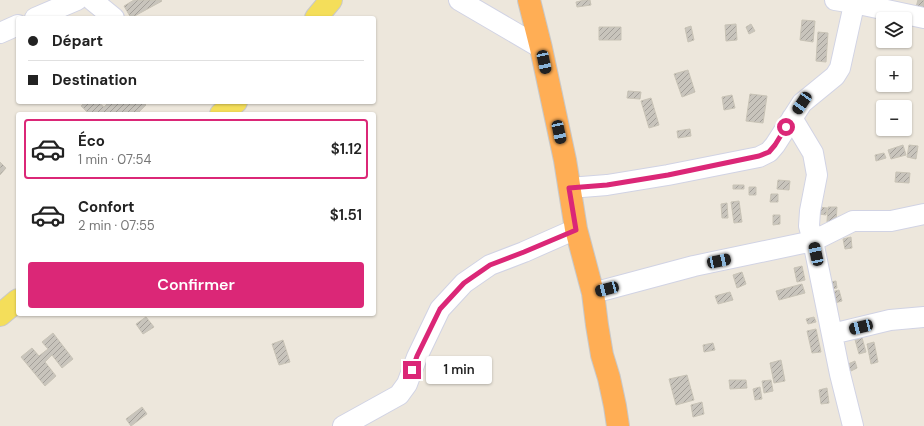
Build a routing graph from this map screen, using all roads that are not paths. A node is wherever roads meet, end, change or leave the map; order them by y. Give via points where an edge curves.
1 (77, 0) edge
2 (92, 0) edge
3 (331, 0) edge
4 (459, 0) edge
5 (529, 0) edge
6 (835, 0) edge
7 (855, 2) edge
8 (40, 16) edge
9 (112, 16) edge
10 (318, 16) edge
11 (924, 18) edge
12 (16, 26) edge
13 (0, 33) edge
14 (541, 48) junction
15 (792, 118) junction
16 (569, 188) junction
17 (924, 214) edge
18 (576, 230) junction
19 (813, 241) junction
20 (593, 293) junction
21 (16, 302) edge
22 (0, 315) edge
23 (924, 316) edge
24 (832, 334) junction
25 (343, 426) edge
26 (618, 426) edge
27 (853, 426) edge

1 - 8 street
2 - 9 street
3 - 10 main road
4 - 14 street
5 - 14 highway
6 - 7 street
7 - 11 street
7 - 15 street via 840,68 835,76 802,103
12 - 13 street
14 - 16 highway
15 - 16 street via 769,152 759,156 668,175
15 - 19 street via 813,153 817,175 809,226
16 - 18 highway
17 - 19 street via 891,221 853,221
18 - 20 highway
18 - 25 street via 490,265 464,283 440,309 399,394
19 - 20 street via 694,266
19 - 24 street
20 - 26 highway via 602,355
21 - 22 main road
23 - 24 street via 890,320
24 - 27 street

